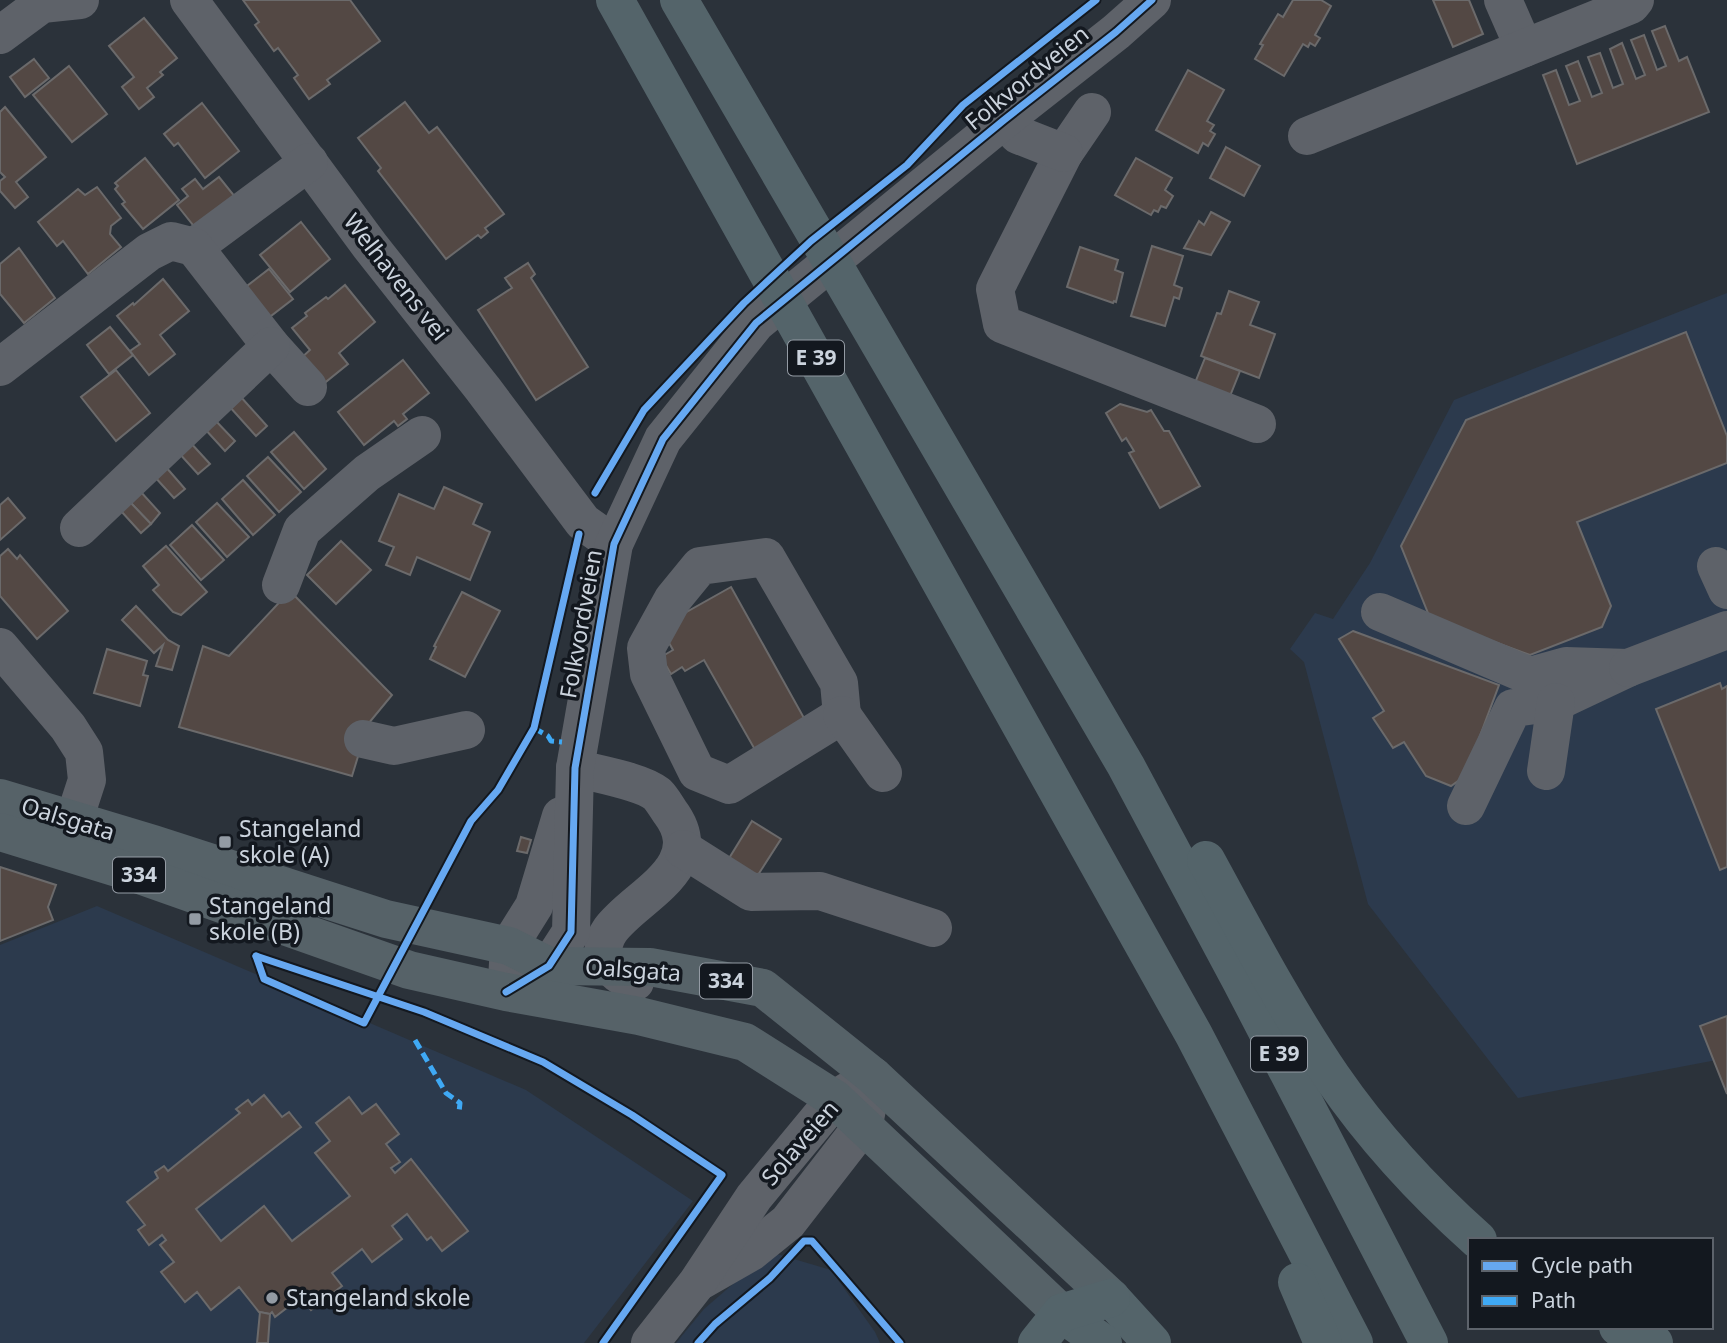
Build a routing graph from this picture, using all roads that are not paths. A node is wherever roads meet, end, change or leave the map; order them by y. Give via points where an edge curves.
1 (80, 0) edge
2 (189, 0) edge
3 (615, 0) edge
4 (679, 0) edge
5 (1152, 0) edge
6 (1503, 0) edge
7 (1635, 0) edge
8 (0, 35) edge
9 (1524, 48) junction
10 (1093, 112) dead end
11 (1003, 120) junction
12 (1307, 136) dead end
13 (1064, 153) junction
14 (309, 162) junction
15 (194, 247) junction
16 (271, 346) junction
17 (0, 367) edge
18 (308, 387) dead end
19 (1257, 424) dead end
20 (422, 435) dead end
21 (79, 528) dead end
22 (614, 544) junction
23 (281, 585) dead end
24 (1380, 612) dead end
25 (1727, 631) edge
26 (0, 647) edge
27 (1628, 668) junction
28 (1556, 702) junction
29 (842, 715) junction
30 (466, 730) dead end
31 (363, 739) dead end
32 (1126, 766) junction
33 (575, 768) junction
34 (1546, 771) dead end
35 (697, 772) junction
36 (883, 773) dead end
37 (657, 794) junction
38 (0, 798) edge
39 (1466, 806) dead end
40 (0, 832) edge
41 (68, 836) junction
42 (683, 849) junction
43 (933, 929) dead end
44 (509, 946) junction
45 (549, 965) junction
46 (643, 985) dead end
47 (506, 992) junction
48 (1194, 1035) junction
49 (873, 1076) junction
50 (835, 1099) junction
51 (864, 1124) junction
52 (1476, 1238) edge
53 (697, 1283) junction
54 (1111, 1298) junction
55 (1061, 1313) junction
56 (1622, 1329) edge
57 (1101, 1342) edge
58 (650, 1343) edge
59 (1037, 1343) edge
60 (1152, 1343) edge
61 (1323, 1343) edge
62 (1354, 1343) edge
63 (1429, 1343) edge
64 (1654, 1343) edge

1 - 8 street via 42,4
2 - 14 street, Welhavens vei
3 - 48 highway, E 39
4 - 32 highway, E 39
5 - 11 street, Folkvordveien
6 - 9 street
7 - 9 street
9 - 12 street
10 - 13 street
11 - 13 street via 1018,135
11 - 22 street, Folkvordveien via 756,323 663,439
13 - 19 street via 995,289 1002,324
14 - 15 street
14 - 22 street, Welhavens vei via 583,522
15 - 16 street
15 - 17 street via 170,241 149,251
16 - 18 street
16 - 21 street
20 - 23 street via 367,473 302,530
22 - 33 street, Folkvordveien
24 - 27 street via 1530,676 1566,666
25 - 27 street
26 - 41 street via 84,752 87,780
27 - 28 street
28 - 34 street
28 - 39 street via 1513,708
29 - 35 street via 729,785
29 - 35 street via 839,683 766,557 700,566 673,599 646,648 649,674
29 - 36 street
30 - 31 street via 394,746
32 - 52 highway, E 39 via 1164,785 1304,1033 1359,1114 1420,1186
32 - 63 highway, E 39
33 - 37 street
33 - 44 street, Folkvordveien via 534,906
33 - 45 street, Folkvordveien via 571,932
35 - 37 street
37 - 42 street via 675,818
38 - 41 main road, Oalsgata / 334
40 - 41 main road, Oalsgata / 334
41 - 44 main road, Oalsgata / 334 via 386,919
41 - 47 main road, Oalsgata / 334 via 216,901 409,970
42 - 43 street via 751,892 820,891
42 - 46 street via 675,868 605,940 605,955 613,971
44 - 45 main road, Oalsgata / 334
44 - 47 street, Folkvordveien
45 - 47 street, Folkvordveien
45 - 49 main road, Oalsgata / 334 via 650,967 763,988
47 - 50 main road, Oalsgata / 334 via 639,1016 745,1042
48 - 61 highway, E 39
48 - 62 highway, E 39
49 - 50 street, Solaveien
49 - 51 street, Solaveien
49 - 54 main road, Oalsgata / 334
50 - 51 main road, Oalsgata / 334
50 - 53 street, Solaveien via 754,1197
51 - 53 street, Solaveien via 788,1222 751,1252
51 - 55 main road, Oalsgata / 334
53 - 58 street, Solaveien
54 - 55 highway
54 - 57 highway
54 - 60 highway, Oalsgata
55 - 57 highway, Oalsgata
55 - 59 highway
56 - 64 highway

